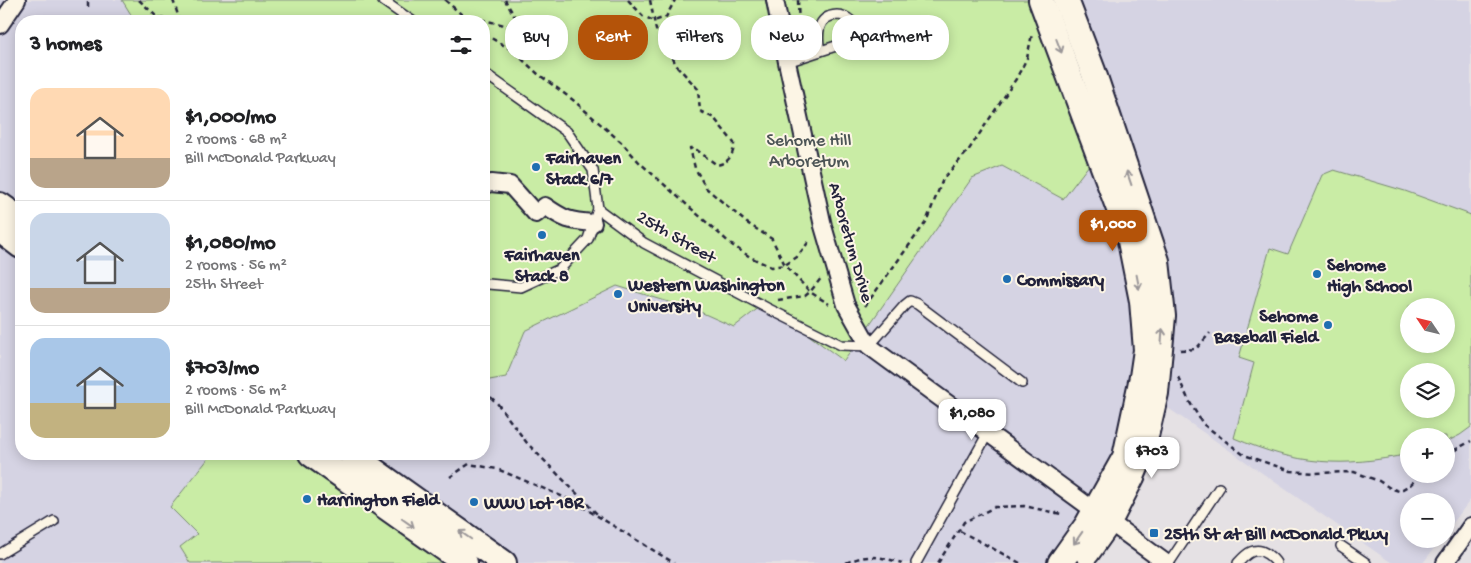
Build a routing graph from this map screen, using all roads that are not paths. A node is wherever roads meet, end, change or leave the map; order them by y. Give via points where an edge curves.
1 (17, 0) edge
2 (382, 0) edge
3 (775, 0) edge
4 (1041, 0) edge
5 (1066, 0) edge
6 (403, 15) edge
7 (832, 15) edge
8 (822, 22) edge
9 (0, 25) edge
10 (792, 60) edge
11 (786, 62) junction
12 (490, 77) edge
13 (490, 183) edge
14 (0, 205) edge
15 (15, 216) edge
16 (595, 216) junction
17 (0, 230) edge
18 (15, 241) edge
19 (490, 284) edge
20 (869, 346) junction
21 (1022, 383) dead end
22 (988, 433) junction
23 (319, 460) edge
24 (359, 460) edge
25 (1219, 488) dead end
26 (1102, 517) junction
27 (54, 521) dead end
28 (1471, 526) edge
29 (1341, 546) dead end
30 (0, 554) edge
31 (465, 563) edge
32 (504, 563) edge
33 (916, 563) edge
34 (1060, 563) edge
35 (1080, 563) edge
36 (1167, 563) edge
37 (1238, 563) edge
38 (1276, 563) edge
39 (1366, 563) edge
40 (1445, 563) edge

1 - 9 street
2 - 6 lane
3 - 11 street, Arboretum Drive
4 -> 26 main road via 1129,236 1142,301 1146,350 1142,377 1125,457
26 -> 5 main road via 1132,477 1142,453 1156,393 1163,316 1157,261
7 - 8 lane
10 - 11 lane
11 - 20 street, Arboretum Drive via 835,268 846,305
12 - 16 lane via 567,132 593,170
13 - 16 street via 510,185 536,214 545,206 571,221
14 - 15 main road
16 - 19 lane via 588,239 560,269 521,287
16 - 20 lane, 25th Street via 841,345
17 - 18 main road
20 - 21 lane via 910,301
20 - 22 street
22 - 26 street
22 - 33 lane
23 -> 31 main road
32 -> 24 main road
25 - 36 lane
26 -> 34 main road via 1087,525
26 - 35 main road
26 - 36 street
27 - 30 lane
28 - 40 street
29 - 39 lane
37 - 38 lane via 1253,550 1263,551

